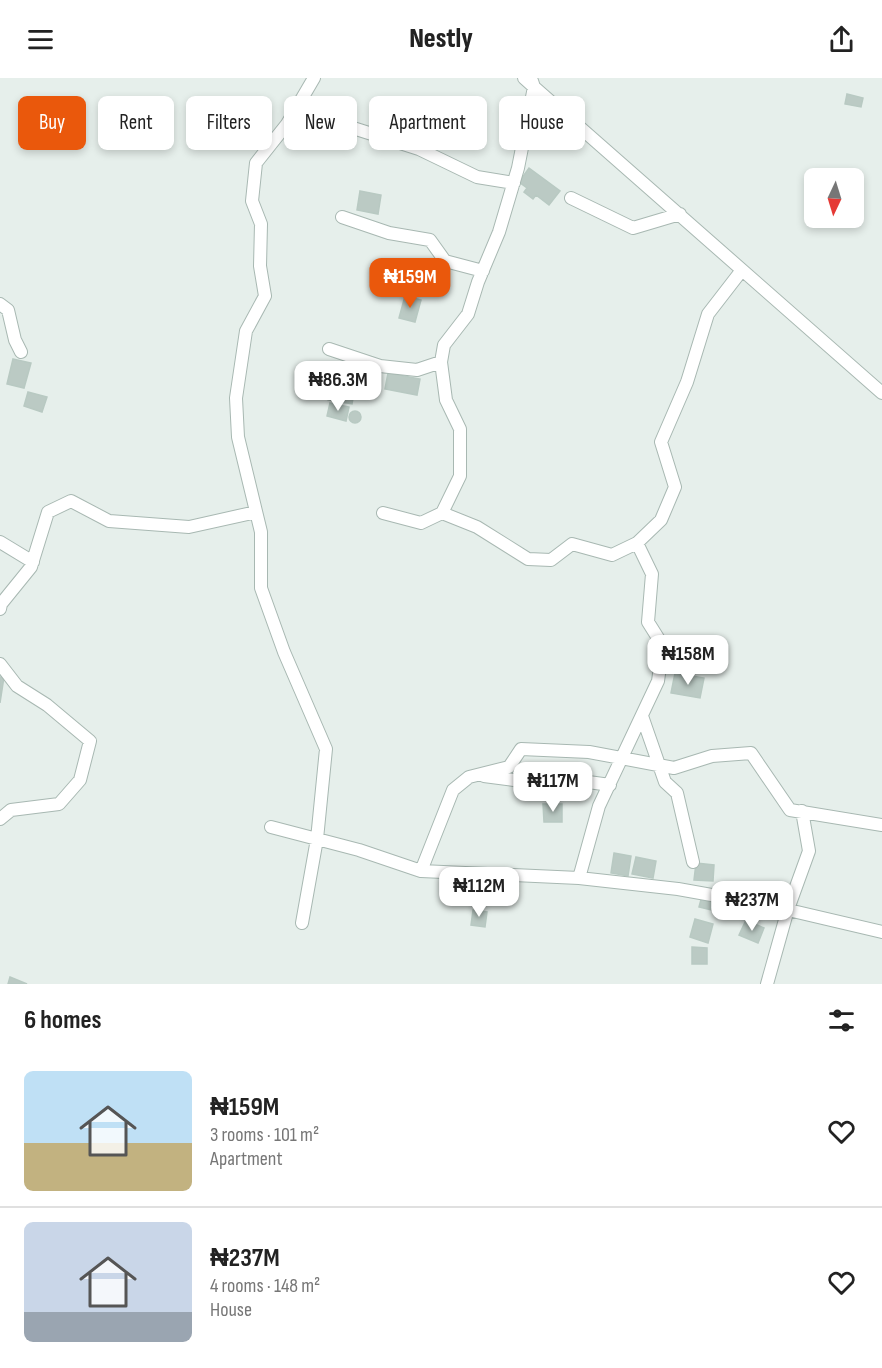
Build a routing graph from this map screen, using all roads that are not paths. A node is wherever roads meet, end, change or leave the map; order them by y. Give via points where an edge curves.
1 (314, 78) edge
2 (524, 78) edge
3 (533, 83) edge
4 (357, 129) edge
5 (514, 183) junction
6 (571, 198) dead end
7 (680, 214) junction
8 (342, 217) dead end
9 (742, 270) junction
10 (483, 271) junction
11 (0, 304) edge
12 (329, 349) dead end
13 (21, 352) dead end
14 (441, 362) junction
15 (882, 393) edge
16 (256, 512) junction
17 (383, 513) dead end
18 (442, 513) junction
19 (0, 542) edge
20 (637, 543) junction
21 (33, 562) junction
22 (0, 609) edge
23 (0, 664) edge
24 (642, 716) junction
25 (623, 759) junction
26 (660, 765) junction
27 (476, 775) junction
28 (610, 785) junction
29 (802, 811) junction
30 (0, 819) edge
31 (882, 825) edge
32 (271, 826) dead end
33 (317, 839) junction
34 (693, 862) dead end
35 (421, 871) junction
36 (579, 878) junction
37 (788, 909) junction
38 (302, 923) dead end
39 (882, 932) edge
40 (767, 984) edge

1 - 16 street via 287,124 256,163 252,201 261,224 260,266 265,296 246,331 236,398 238,436
2 - 3 street
3 - 5 street
3 - 7 street
4 - 5 street via 419,149 477,177
5 - 10 street
6 - 7 street via 633,228
7 - 9 street
8 - 10 street via 388,233 430,240 445,261
9 - 15 street
9 - 20 street via 708,314 687,382 661,442 675,487 661,520
10 - 14 street via 468,314 444,345
11 - 13 street via 9,310
12 - 14 street via 380,366 417,370
14 - 18 street via 446,400 460,429 460,476
16 - 21 street via 189,527 109,521 71,501 48,512
16 - 33 street via 261,532 261,588 326,749
17 - 18 street via 421,523
18 - 20 street via 477,526 528,559 551,560 572,544 612,555
19 - 21 street
20 - 24 street via 652,574 648,622 663,646 658,681
21 - 22 street
23 - 30 street via 17,686 90,741 80,780 59,804 11,810
24 - 25 street
24 - 26 street
25 - 26 street
25 - 27 street via 589,752 521,749 508,767
25 - 28 street
26 - 29 street via 674,768 712,756 751,753 790,810
26 - 34 street via 665,782 677,793
27 - 28 street via 528,782 548,795 574,780
27 - 35 street via 453,790
28 - 36 street via 599,806
29 - 31 street
29 - 37 street via 809,851
32 - 33 street
33 - 35 street
33 - 38 street
35 - 36 street
36 - 37 street via 678,889
37 - 39 street
37 - 40 street

